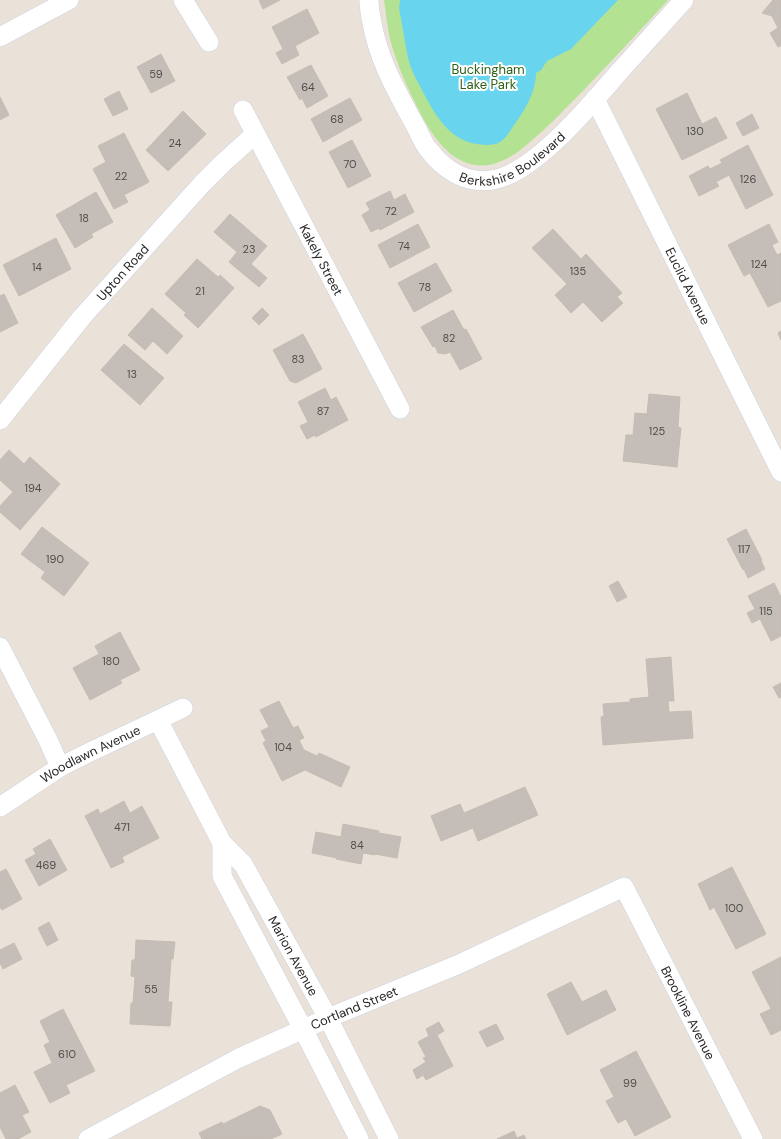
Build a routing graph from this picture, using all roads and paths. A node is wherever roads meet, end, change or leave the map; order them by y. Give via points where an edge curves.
1 (69, 0) edge
2 (183, 0) edge
3 (369, 0) edge
4 (684, 0) edge
5 (0, 37) edge
6 (209, 42) dead end
7 (595, 99) junction
8 (243, 110) dead end
9 (255, 134) junction
10 (400, 409) dead end
11 (0, 420) edge
12 (781, 472) edge
13 (0, 647) edge
14 (183, 708) dead end
15 (158, 720) junction
16 (60, 767) junction
17 (0, 807) edge
18 (222, 843) junction
19 (624, 887) joint
20 (328, 1018) junction
21 (303, 1029) junction
22 (88, 1139) edge
23 (359, 1139) edge
24 (389, 1139) edge
25 (753, 1139) edge

1 - 5 street
2 - 6 street
3 - 7 street, Berkshire Boulevard via 373,28 385,68 428,150 447,168 469,179 492,180 510,175 551,144
4 - 7 street, Berkshire Boulevard
7 - 12 street, Euclid Avenue
8 - 9 street, Kakely Street
9 - 10 street, Kakely Street
9 - 11 street, Upton Road via 202,184 93,306
13 - 16 street
14 - 15 street, Woodlawn Avenue
15 - 16 street, Woodlawn Avenue
15 - 18 street, Marion Avenue
16 - 17 street, Woodlawn Avenue
18 - 20 street, Marion Avenue via 243,864
18 - 21 street, Marion Avenue via 222,876
19 - 20 street, Cortland Street via 456,965
19 - 25 street, Brookline Avenue
20 - 21 street, Cortland Street
20 - 24 street, Marion Avenue
21 - 22 street, Cortland Street via 239,1058
21 - 23 street, Marion Avenue

